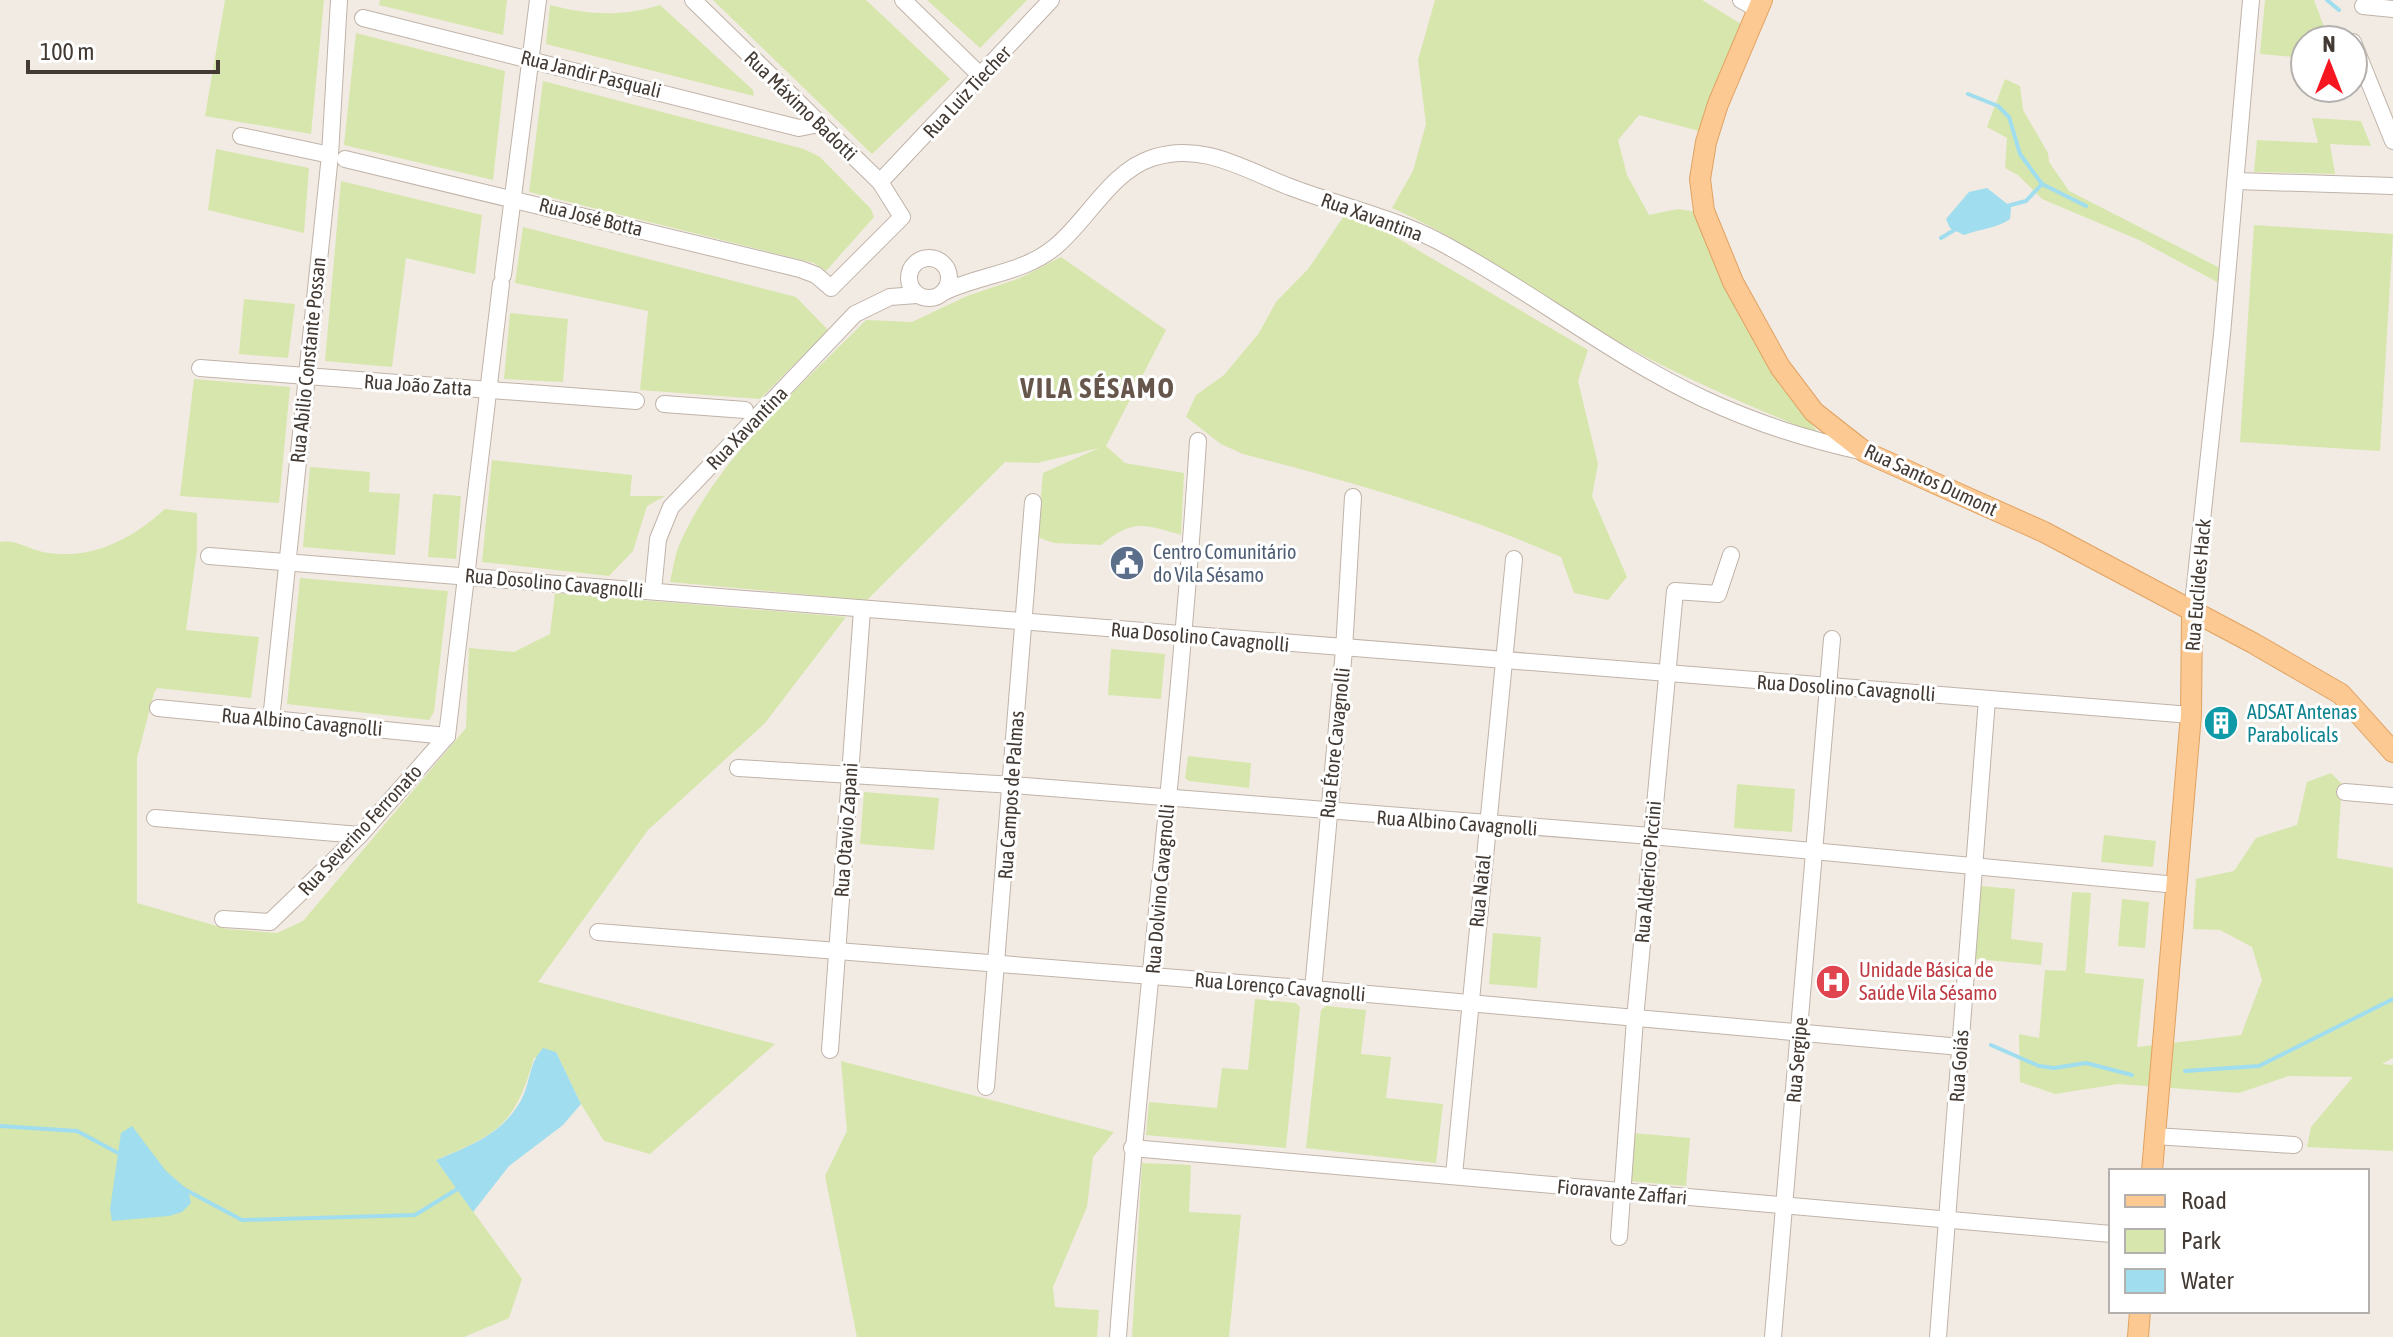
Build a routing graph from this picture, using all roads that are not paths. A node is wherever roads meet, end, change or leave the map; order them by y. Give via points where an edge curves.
1 (339, 0) edge
2 (538, 0) edge
3 (693, 0) edge
4 (903, 0) edge
5 (1051, 0) edge
6 (2251, 0) edge
7 (1754, 3) edge
8 (2363, 6) dead end
9 (2393, 9) edge
10 (363, 18) dead end
11 (530, 59) junction
12 (982, 77) junction
13 (2369, 77) edge
14 (2389, 122) edge
15 (819, 124) junction
16 (241, 136) dead end
17 (2393, 141) edge
18 (337, 157) junction
19 (2236, 181) junction
20 (880, 182) junction
21 (2393, 186) edge
22 (513, 198) junction
23 (945, 267) junction
24 (909, 274) junction
25 (973, 278) junction
26 (831, 288) joint
27 (944, 292) junction
28 (917, 295) junction
29 (890, 297) junction
30 (200, 368) dead end
31 (307, 376) junction
32 (490, 390) junction
33 (636, 401) dead end
34 (664, 404) dead end
35 (745, 410) dead end
36 (1198, 441) dead end
37 (1865, 452) junction
38 (1353, 497) dead end
39 (1033, 502) dead end
40 (1731, 555) dead end
41 (209, 556) dead end
42 (1514, 559) dead end
43 (287, 562) junction
44 (467, 576) junction
45 (653, 591) junction
46 (862, 610) junction
47 (2192, 613) junction
48 (1024, 622) junction
49 (1186, 637) junction
50 (1832, 639) dead end
51 (1344, 650) junction
52 (1503, 660) junction
53 (1666, 674) junction
54 (1829, 686) junction
55 (1987, 699) junction
56 (158, 708) dead end
57 (2191, 715) junction
58 (271, 720) junction
59 (447, 736) junction
60 (2393, 752) edge
61 (738, 768) dead end
62 (850, 775) junction
63 (1013, 785) junction
64 (2345, 792) dead end
65 (2393, 796) edge
66 (1167, 799) junction
67 (1328, 813) junction
68 (155, 818) dead end
69 (1487, 825) junction
70 (360, 835) junction
71 (1651, 836) junction
72 (1815, 853) junction
73 (1973, 868) junction
74 (2177, 885) junction
75 (223, 919) dead end
76 (598, 932) dead end
77 (837, 950) junction
78 (998, 964) junction
79 (1152, 977) junction
80 (1313, 990) junction
81 (1469, 1002) junction
82 (1635, 1019) junction
83 (1799, 1033) junction
84 (1961, 1047) junction
85 (830, 1050) dead end
86 (986, 1087) dead end
87 (2155, 1136) junction
88 (2294, 1145) dead end
89 (1132, 1148) junction
90 (2152, 1169) edge
91 (1454, 1175) junction
92 (1623, 1192) junction
93 (1785, 1206) junction
94 (1947, 1222) junction
95 (2109, 1234) edge
96 (1619, 1237) dead end
97 (2140, 1313) edge
98 (1118, 1337) edge
99 (1773, 1337) edge
100 (1938, 1337) edge
101 (2138, 1337) edge

1 - 18 street, Rua Abilio Constante Possan
2 - 11 street
3 - 15 street, Rua Máximo Badotti
4 - 12 street
5 - 12 street, Rua Luiz Tiecher
6 - 19 street, Rua Euclides Hack
7 - 37 main road, Rua Santos Dumont via 1706,142 1700,179 1704,211 1733,282 1780,367 1814,412
8 - 9 street
10 - 11 street, Rua Jandir Pasquali
11 - 15 street, Rua Jandir Pasquali via 799,128
11 - 22 street
12 - 20 street, Rua Luiz Tiecher
13 - 14 street
14 - 17 street
15 - 20 street, Rua Máximo Badotti
16 - 18 street, Rua José Botta
18 - 22 street, Rua José Botta
18 - 31 street, Rua Abilio Constante Possan
19 - 21 street
19 - 47 street, Rua Euclides Hack
20 - 26 street, Rua Máximo Badotti via 902,217
22 - 26 street, Rua José Botta via 800,269
22 - 32 street
23 - 24 street via 927,258 914,264
23 - 25 street
23 - 27 street via 949,280
24 - 28 street
24 - 29 street
25 - 27 street, Rua Xavantina
25 - 37 street, Rua Xavantina via 1013,270 1054,248 1120,176 1151,158 1186,152 1221,157 1441,243 1701,398 1794,437
27 - 28 street via 934,298
28 - 29 street
29 - 45 street, Rua Xavantina via 855,314 671,507 658,539
30 - 31 street, Rua João Zatta
31 - 32 street, Rua João Zatta
31 - 43 street, Rua Abilio Constante Possan
32 - 33 street, Rua João Zatta
32 - 44 street
34 - 35 street
36 - 49 street, Rua Dolvino Cavagnolli
37 - 47 main road, Rua Santos Dumont via 2044,532
38 - 51 street, Rua Étore Cavagnolli
39 - 48 street, Rua Campos de Palmas
40 - 53 street, Rua Alderico Piccini via 1718,594 1675,591
41 - 43 street, Rua Dosolino Cavagnolli
42 - 52 street, Rua Natal
43 - 44 street, Rua Dosolino Cavagnolli
43 - 58 street, Rua Abilio Constante Possan
44 - 45 street, Rua Dosolino Cavagnolli
44 - 59 street
45 - 46 street, Rua Dosolino Cavagnolli
46 - 48 street, Rua Dosolino Cavagnolli
46 - 62 street, Rua Otavio Zapani
47 - 57 main road, Rua Euclides Hack
47 - 60 main road, Rua Santos Dumont via 2341,694
48 - 49 street, Rua Dosolino Cavagnolli
48 - 63 street, Rua Campos de Palmas
49 - 51 street, Rua Dosolino Cavagnolli
49 - 66 street, Rua Dolvino Cavagnolli
50 - 54 street, Rua Sergipe
51 - 52 street, Rua Dosolino Cavagnolli
51 - 67 street, Rua Étore Cavagnolli
52 - 53 street, Rua Dosolino Cavagnolli
52 - 69 street, Rua Natal
53 - 54 street, Rua Dosolino Cavagnolli
53 - 71 street, Rua Alderico Piccini
54 - 55 street, Rua Dosolino Cavagnolli
54 - 72 street, Rua Sergipe
55 - 57 street, Rua Dosolino Cavagnolli
55 - 73 street, Rua Goiás
56 - 58 street, Rua Albino Cavagnolli
57 - 74 main road, Rua Euclides Hack
58 - 59 street, Rua Albino Cavagnolli
59 - 70 street, Rua Severino Ferronato
61 - 62 street, Rua Albino Cavagnolli
62 - 63 street, Rua Albino Cavagnolli
62 - 77 street, Rua Otavio Zapani
63 - 66 street, Rua Albino Cavagnolli
63 - 78 street, Rua Campos de Palmas
64 - 65 street
66 - 67 street, Rua Albino Cavagnolli
66 - 79 street, Rua Dolvino Cavagnolli
67 - 69 street, Rua Albino Cavagnolli
67 - 80 street, Rua Étore Cavagnolli
68 - 70 street
69 - 71 street, Rua Albino Cavagnolli
69 - 81 street, Rua Natal
70 - 75 street, Rua Severino Ferronato via 270,922
71 - 72 street, Rua Albino Cavagnolli
71 - 82 street, Rua Alderico Piccini
72 - 73 street, Rua Albino Cavagnolli
72 - 83 street, Rua Sergipe
73 - 74 street, Rua Albino Cavagnolli
73 - 84 street, Rua Goiás
74 - 87 main road, Rua Euclides Hack
76 - 77 street, Rua Lorenço Cavagnolli
77 - 78 street, Rua Lorenço Cavagnolli
77 - 85 street, Rua Otavio Zapani
78 - 79 street, Rua Lorenço Cavagnolli
78 - 86 street, Rua Campos de Palmas
79 - 80 street, Rua Lorenço Cavagnolli
79 - 89 street, Rua Dolvino Cavagnolli
80 - 81 street, Rua Lorenço Cavagnolli
81 - 82 street, Rua Lorenço Cavagnolli
81 - 91 street, Rua Natal
82 - 83 street, Rua Lorenço Cavagnolli
82 - 92 street, Rua Alderico Piccini
83 - 84 street, Rua Lorenço Cavagnolli
83 - 93 street, Rua Sergipe
84 - 94 street, Rua Goiás
87 - 88 street
87 - 90 main road, Rua Euclides Hack
89 - 91 street, Fioravante Zaffari
89 - 98 street, Rua Dolvino Cavagnolli
91 - 92 street, Fioravante Zaffari
92 - 93 street, Fioravante Zaffari
92 - 96 street, Rua Alderico Piccini
93 - 94 street, Fioravante Zaffari
93 - 99 street, Rua Sergipe
94 - 95 street, Fioravante Zaffari
94 - 100 street, Rua Goiás
97 - 101 main road

